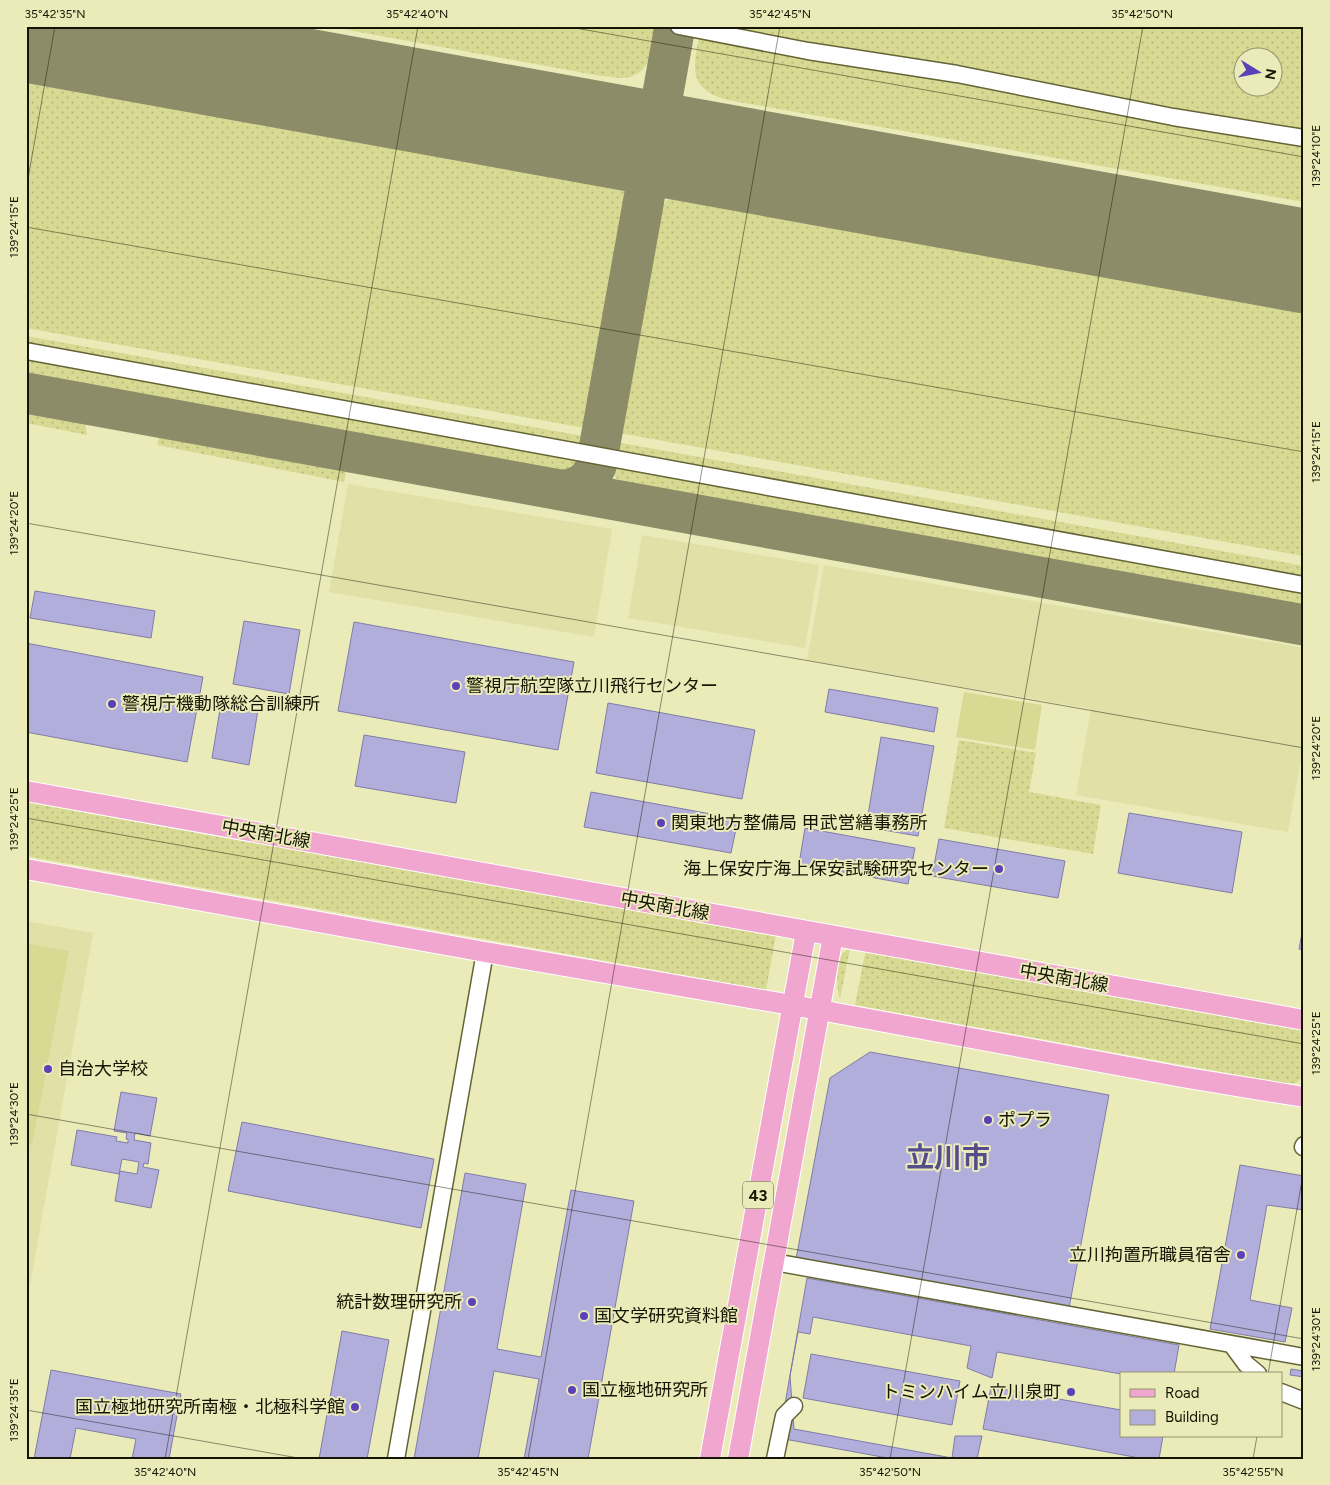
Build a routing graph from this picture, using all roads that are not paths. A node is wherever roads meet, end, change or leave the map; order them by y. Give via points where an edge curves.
1 (679, 26) edge
2 (1304, 138) edge
3 (26, 351) edge
4 (1304, 584) edge
5 (26, 791) edge
6 (26, 869) edge
7 (806, 932) junction
8 (833, 936) junction
9 (485, 952) junction
10 (792, 1006) junction
11 (820, 1010) junction
12 (1304, 1020) edge
13 (1304, 1097) edge
14 (774, 1262) junction
15 (1232, 1344) junction
16 (1304, 1357) edge
17 (1256, 1372) edge
18 (1282, 1392) edge
19 (1304, 1401) edge
20 (794, 1406) dead end
21 (396, 1459) edge
22 (710, 1459) edge
23 (738, 1459) edge
24 (775, 1459) edge

1 - 2 lane
3 - 4 lane
5 - 7 main road, 中央南北線
6 - 9 main road
7 - 8 main road, 中央南北線
7 - 10 main road, 43
8 - 11 main road, 43
8 - 12 main road, 中央南北線
9 - 10 main road
9 - 21 lane via 463,1118
10 - 11 main road
10 - 22 main road, 43
11 - 13 main road
11 - 14 main road, 43
14 - 15 lane
14 - 23 main road, 43
15 - 16 lane
15 - 17 lane
18 - 19 lane
20 - 24 lane via 784,1416

